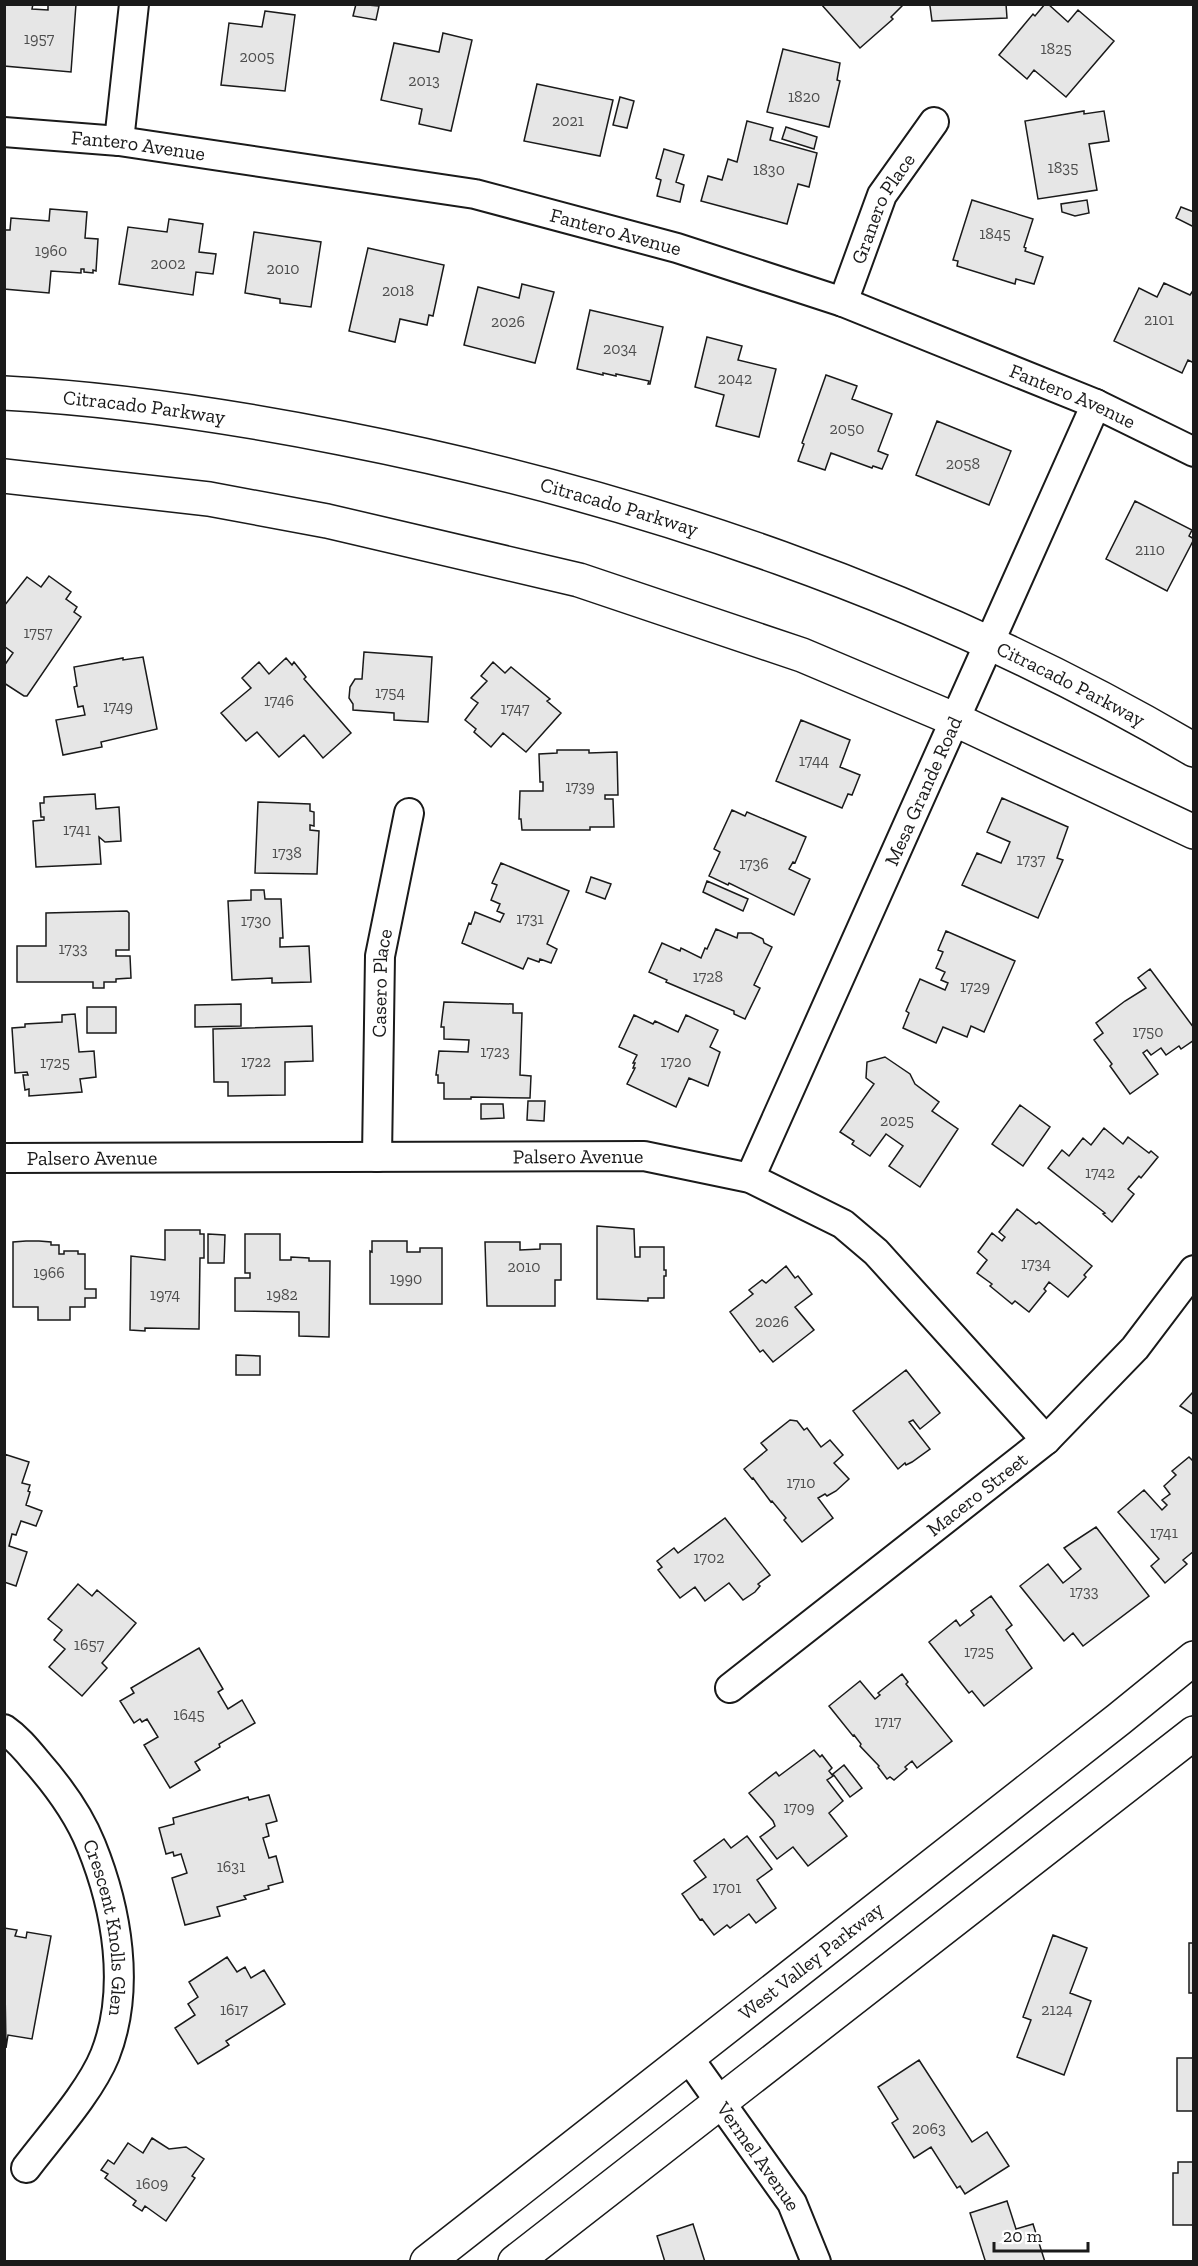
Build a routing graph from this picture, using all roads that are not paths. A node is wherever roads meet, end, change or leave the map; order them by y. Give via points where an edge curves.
1 (134, 4) edge
2 (934, 122) dead end
3 (4, 132) edge
4 (119, 141) junction
5 (843, 302) junction
6 (4, 393) edge
7 (1096, 404) junction
8 (1194, 452) edge
9 (4, 476) edge
10 (990, 644) junction
11 (956, 720) junction
12 (1194, 750) edge
13 (409, 813) dead end
14 (1194, 832) edge
15 (377, 1157) junction
16 (4, 1158) edge
17 (750, 1178) junction
18 (1194, 1270) edge
19 (1046, 1440) junction
20 (1194, 1658) edge
21 (730, 1688) dead end
22 (4, 1729) edge
23 (1194, 1733) edge
24 (688, 2057) junction
25 (720, 2102) junction
26 (26, 2168) dead end
27 (427, 2262) edge
28 (515, 2262) edge
29 (816, 2262) edge

1 - 4 street
2 - 5 street, Granero Place via 882,195
3 - 4 street, Fantero Avenue
4 - 5 street, Fantero Avenue via 475,194 677,248
5 - 7 street, Fantero Avenue
6 - 10 street, Citracado Parkway via 275,425 535,482 684,525 810,569
7 - 8 street, Fantero Avenue
7 - 10 street, Mesa Grande Road
9 - 11 street via 221,501 327,521 579,580 802,655
10 - 11 street, Mesa Grande Road
10 - 12 street, Citracado Parkway
11 - 14 street
11 - 17 street, Mesa Grande Road
13 - 15 street, Casero Place via 380,956
15 - 16 street, Palsero Avenue
15 - 17 street, Palsero Avenue via 644,1156
17 - 19 street, Palsero Avenue via 843,1224 876,1252
18 - 19 street, Macero Street via 1135,1348
19 - 21 street, Macero Street
20 - 24 street, West Valley Parkway
22 - 26 street, Crescent Knolls Glen via 14,1735 71,1807 91,1844 116,1935 118,1982 113,2030 105,2056 93,2080
23 - 25 street
24 - 25 street, Vermel Avenue
24 - 27 street, West Valley Parkway
25 - 28 street
25 - 29 street, Vermel Avenue via 792,2203

